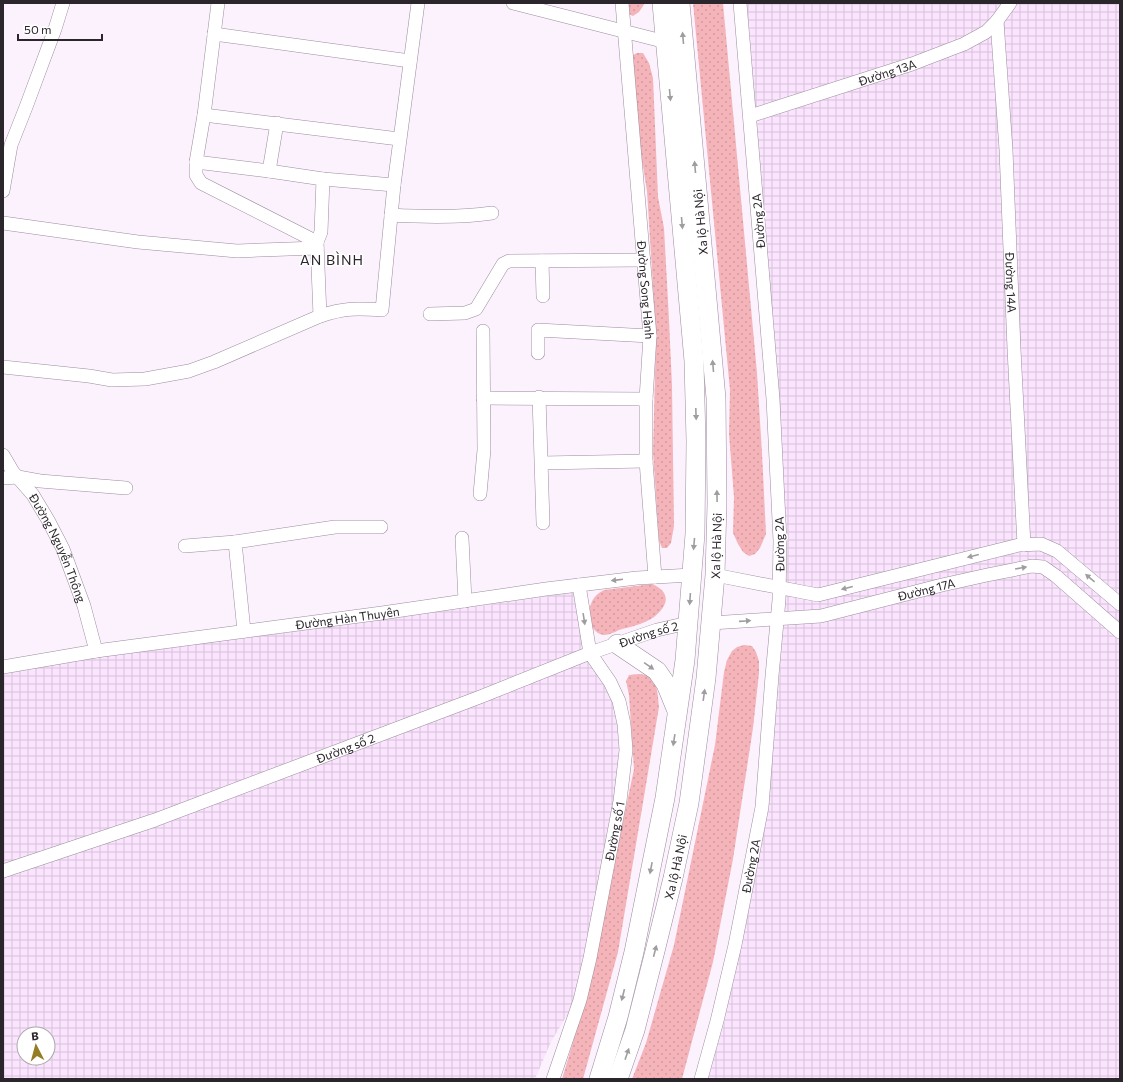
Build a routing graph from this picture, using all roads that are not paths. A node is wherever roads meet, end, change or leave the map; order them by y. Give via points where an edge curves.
1 (63, 3) edge
2 (218, 3) edge
3 (418, 3) edge
4 (513, 3) edge
5 (622, 3) edge
6 (662, 3) edge
7 (680, 3) edge
8 (740, 3) edge
9 (1010, 3) edge
10 (997, 20) junction
11 (624, 31) junction
12 (214, 34) junction
13 (666, 42) junction
14 (410, 61) junction
15 (204, 115) junction
16 (750, 116) junction
17 (277, 123) junction
18 (399, 139) junction
19 (7, 145) edge
20 (196, 162) junction
21 (269, 170) junction
22 (323, 179) junction
23 (394, 185) junction
24 (3, 191) edge
25 (492, 213) dead end
26 (391, 216) junction
27 (3, 223) edge
28 (317, 245) junction
29 (644, 260) junction
30 (542, 261) junction
31 (543, 296) dead end
32 (430, 314) dead end
33 (320, 316) junction
34 (483, 331) dead end
35 (650, 336) junction
36 (538, 353) dead end
37 (3, 367) edge
38 (539, 397) junction
39 (483, 398) junction
40 (646, 399) junction
41 (3, 454) edge
42 (646, 461) junction
43 (542, 463) junction
44 (18, 477) junction
45 (3, 478) edge
46 (126, 488) dead end
47 (480, 494) dead end
48 (543, 523) dead end
49 (381, 526) dead end
50 (462, 538) dead end
51 (235, 542) junction
52 (1024, 545) junction
53 (184, 546) dead end
54 (692, 575) junction
55 (715, 575) junction
56 (656, 577) junction
57 (579, 585) junction
58 (780, 589) junction
59 (465, 601) junction
60 (1120, 604) edge
61 (778, 619) junction
62 (688, 623) junction
63 (711, 623) junction
64 (244, 630) junction
65 (1120, 632) edge
66 (617, 644) junction
67 (96, 651) junction
68 (590, 653) junction
69 (3, 667) edge
70 (678, 713) junction
71 (3, 872) edge
72 (553, 1079) edge
73 (599, 1079) edge
74 (618, 1079) edge
75 (701, 1079) edge

1 - 19 street via 29,101
2 - 12 street
3 - 14 street
4 - 11 street
5 - 11 street, Đường Song Hành
6 - 13 highway, Xa lộ Hà Nội
55 -> 7 highway, Xa lộ Hà Nội via 716,398
8 - 16 street, Đường 2A
9 - 10 street, Đường 13A
10 - 16 street, Đường 13A via 986,32 964,44 912,64
10 - 52 street, Đường 14A via 1006,150
11 - 13 street
11 - 29 street, Đường Song Hành
12 - 14 street
12 - 15 street
13 -> 54 highway, Xa lộ Hà Nội via 694,361 696,441
14 - 18 street
15 - 17 street
15 - 20 street
16 - 58 street, Đường 2A via 773,399
17 - 18 street
17 - 21 street
18 - 23 street
19 - 24 street
20 - 21 street
20 - 28 street via 196,175 201,183
21 - 22 street
22 - 23 street
22 - 28 street via 321,232
23 - 26 street
25 - 26 street via 444,217
26 - 33 street via 382,310 354,308
27 - 28 street via 138,242 237,251
28 - 33 street
29 - 30 street
29 - 35 street, Đường Song Hành
30 - 31 street
30 - 32 street via 509,261 503,264 476,309 465,313
33 - 37 street via 189,372 152,378 112,380
34 - 39 street
35 - 36 street via 538,330
35 - 40 street, Đường Song Hành
38 - 39 street
38 - 40 street
38 - 43 street
39 - 47 street via 484,450
40 - 42 street, Đường Song Hành
41 - 44 street, Đường Nguyễn Thông
42 - 43 street
42 - 56 street, Đường Song Hành
43 - 48 street
44 - 45 street
44 - 46 street
44 - 67 street, Đường Nguyễn Thông via 33,494 63,549 84,606
49 - 51 street via 335,527
50 - 59 street
51 - 53 street
51 - 64 street
52 -> 58 street, Đường 17A via 818,595
60 -> 52 street, Đường 17A via 1057,551 1041,544
54 - 55 highway
54 - 56 street, Đường Hàn Thuyên
54 -> 62 highway, Xa lộ Hà Nội
55 - 58 street, Đường 17A
55 - 63 highway, Xa lộ Hà Nội
56 -> 57 street, Đường Hàn Thuyên
57 - 59 street, Đường Hàn Thuyên
57 -> 68 street, Đường số 1
58 - 61 street, Đường 2A
59 - 64 street, Đường Hàn Thuyên
63 -> 61 street, Đường 17A
61 -> 65 street, Đường 17A via 821,616 1032,566 1043,568 1056,576
61 - 75 street, Đường 2A via 761,811 735,945
62 - 63 highway
62 - 66 street, Đường số 2 via 657,630
62 - 70 highway, Xa lộ Hà Nội
74 -> 63 highway, Xa lộ Hà Nội via 635,1030 654,958 687,810 706,678
64 - 67 street, Đường Hàn Thuyên
66 - 68 street, Đường số 2
66 -> 70 highway via 657,671 666,684
67 - 69 street, Đường Hàn Thuyên
68 - 71 street, Đường số 2 via 162,818
68 - 72 street, Đường số 1 via 601,667 619,701 626,750 620,801 590,958 580,1000
70 -> 73 highway, Xa lộ Hà Nội via 665,798 634,952

